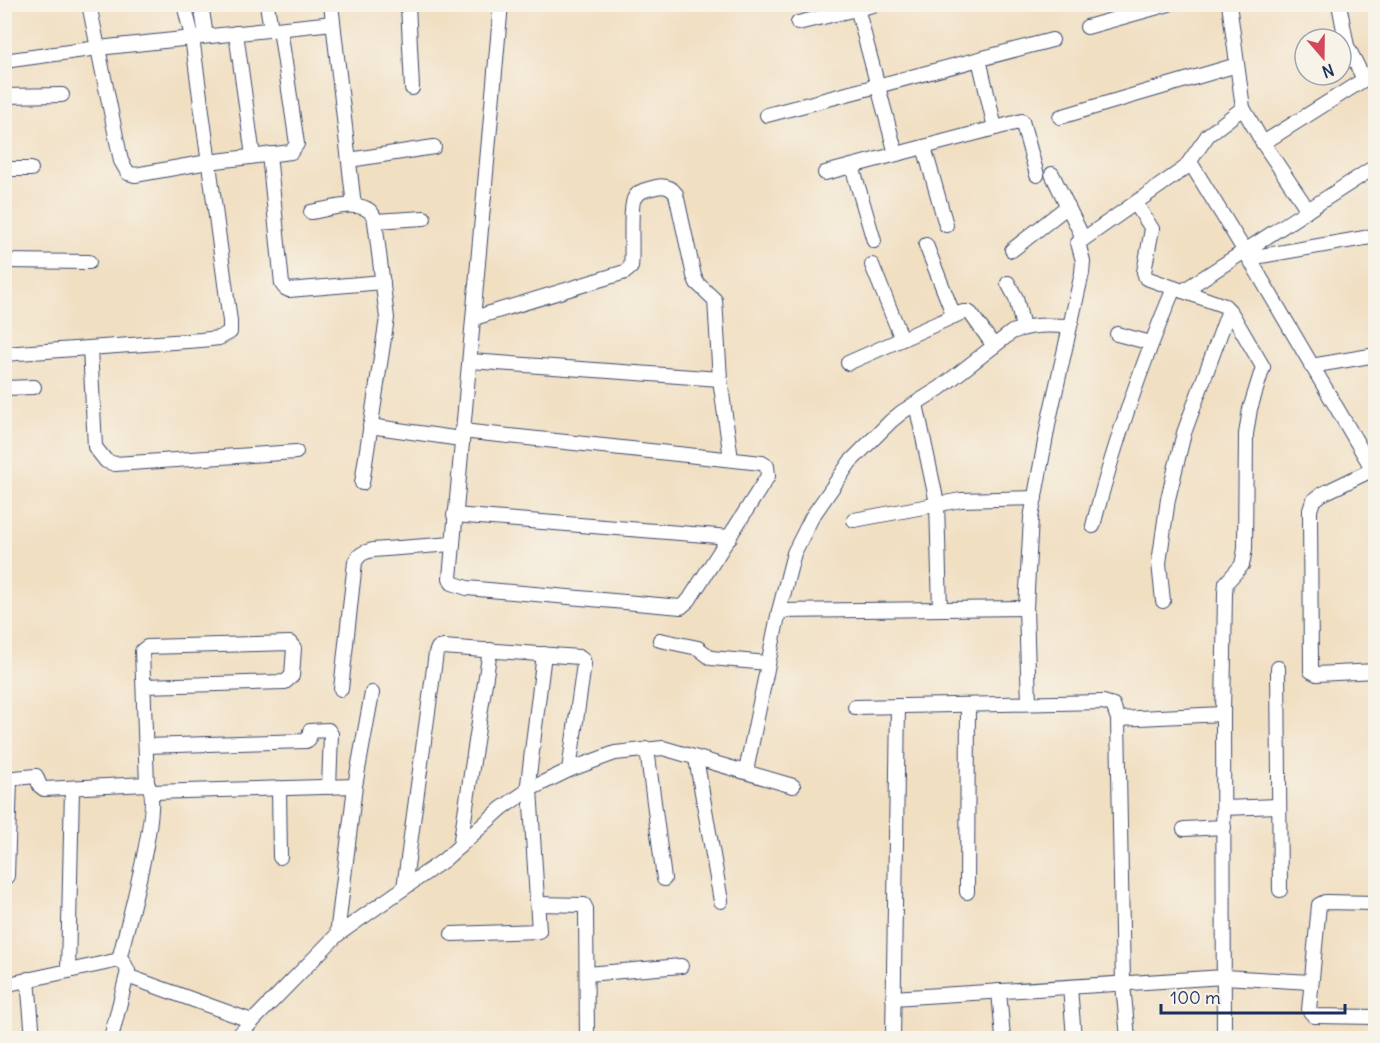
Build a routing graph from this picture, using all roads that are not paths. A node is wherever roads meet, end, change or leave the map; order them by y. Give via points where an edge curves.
1 (89, 4) edge
2 (184, 4) edge
3 (201, 4) edge
4 (267, 4) edge
5 (331, 4) edge
6 (408, 4) edge
7 (501, 4) edge
8 (877, 4) edge
9 (1169, 4) edge
10 (1228, 4) edge
11 (1340, 4) edge
12 (857, 7) edge
13 (333, 24) junction
14 (798, 24) dead end
15 (1087, 27) dead end
16 (276, 29) junction
17 (236, 33) junction
18 (206, 36) junction
19 (192, 37) junction
20 (1052, 40) dead end
21 (98, 48) junction
22 (979, 59) junction
23 (4, 61) edge
24 (1237, 65) junction
25 (1370, 76) edge
26 (878, 85) junction
27 (412, 88) dead end
28 (62, 95) dead end
29 (4, 96) edge
30 (1244, 108) junction
31 (766, 114) dead end
32 (1060, 117) dead end
33 (994, 128) junction
34 (1263, 143) junction
35 (434, 147) dead end
36 (924, 147) junction
37 (269, 154) junction
38 (896, 154) junction
39 (253, 156) junction
40 (349, 160) junction
41 (208, 162) junction
42 (1190, 162) junction
43 (852, 166) junction
44 (1376, 166) edge
45 (4, 169) edge
46 (31, 169) dead end
47 (825, 173) dead end
48 (1052, 174) dead end
49 (1037, 175) dead end
50 (1136, 204) junction
51 (354, 206) junction
52 (1068, 206) junction
53 (1308, 210) junction
54 (311, 212) dead end
55 (424, 218) dead end
56 (375, 221) junction
57 (945, 225) dead end
58 (1376, 236) edge
59 (1083, 238) junction
60 (874, 241) dead end
61 (926, 245) dead end
62 (1012, 250) dead end
63 (1247, 254) junction
64 (4, 261) edge
65 (89, 262) dead end
66 (872, 265) dead end
67 (383, 282) junction
68 (1008, 283) dead end
69 (1178, 290) junction
70 (1229, 310) junction
71 (954, 316) junction
72 (474, 318) junction
73 (1070, 326) junction
74 (1023, 327) junction
75 (1117, 334) dead end
76 (902, 339) junction
77 (1151, 343) junction
78 (994, 346) junction
79 (90, 348) junction
80 (4, 354) edge
81 (1376, 355) edge
82 (470, 361) junction
83 (848, 363) dead end
84 (1311, 366) junction
85 (720, 378) junction
86 (34, 387) dead end
87 (4, 388) edge
88 (916, 404) junction
89 (370, 426) junction
90 (461, 435) junction
91 (296, 453) dead end
92 (731, 459) junction
93 (1374, 470) edge
94 (362, 483) dead end
95 (1035, 498) junction
96 (937, 505) junction
97 (454, 515) junction
98 (854, 520) dead end
99 (1093, 526) dead end
100 (730, 537) junction
101 (452, 544) junction
102 (1163, 601) dead end
103 (1026, 608) junction
104 (940, 609) junction
105 (779, 611) junction
106 (660, 640) dead end
107 (490, 651) junction
108 (544, 654) junction
109 (768, 663) junction
110 (1278, 668) dead end
111 (1376, 671) edge
112 (144, 686) junction
113 (341, 689) dead end
114 (372, 693) dead end
115 (1029, 703) junction
116 (968, 705) junction
117 (898, 706) junction
118 (855, 707) dead end
119 (1223, 714) junction
120 (1118, 719) junction
121 (146, 746) junction
122 (647, 748) junction
123 (696, 758) junction
124 (569, 770) junction
125 (746, 771) junction
126 (7, 779) edge
127 (355, 786) junction
128 (794, 786) dead end
129 (329, 787) junction
130 (72, 788) junction
131 (150, 788) junction
132 (279, 788) junction
133 (529, 790) junction
134 (1279, 806) junction
135 (1224, 808) junction
136 (1224, 827) junction
137 (1184, 829) dead end
138 (460, 846) junction
139 (280, 857) dead end
140 (4, 879) edge
141 (664, 879) dead end
142 (404, 888) junction
143 (1280, 890) dead end
144 (967, 892) dead end
145 (721, 901) dead end
146 (1376, 903) edge
147 (538, 904) junction
148 (452, 934) dead end
149 (337, 936) junction
150 (119, 960) junction
151 (681, 966) dead end
152 (68, 971) junction
153 (587, 974) junction
154 (127, 976) junction
155 (1224, 977) junction
156 (28, 980) junction
157 (1311, 982) junction
158 (1123, 984) junction
159 (4, 985) edge
160 (1070, 987) junction
161 (999, 991) junction
162 (893, 998) junction
163 (1376, 1017) edge
164 (252, 1022) junction
165 (33, 1038) edge
166 (111, 1038) edge
167 (236, 1038) edge
168 (587, 1038) edge
169 (893, 1038) edge
170 (1003, 1038) edge
171 (1074, 1038) edge
172 (1128, 1038) edge
173 (1224, 1038) edge

1 - 21 street
2 - 19 street
3 - 18 street
4 - 16 street
5 - 13 street
6 - 27 street
7 - 72 street
8 - 12 street
9 - 15 street
10 - 24 street
11 - 25 street via 1347,46
12 - 14 street
12 - 26 street
13 - 16 street
13 - 40 street
16 - 17 street
16 - 37 street via 297,144 291,152
17 - 18 street
17 - 39 street
18 - 19 street
19 - 21 street
19 - 41 street
20 - 22 street
21 - 23 street
21 - 41 street via 121,161 128,173
22 - 26 street
22 - 33 street
24 - 30 street
24 - 32 street
25 - 34 street
26 - 31 street
26 - 38 street
28 - 29 street
30 - 34 street
30 - 42 street via 1208,135
33 - 36 street
33 - 49 street via 1022,121
34 - 53 street
35 - 40 street
36 - 38 street
36 - 57 street
37 - 39 street
37 - 67 street via 285,288
38 - 43 street
39 - 41 street
40 - 51 street
41 - 79 street via 230,332 219,338
42 - 50 street
42 - 63 street
43 - 47 street
43 - 60 street
44 - 53 street
45 - 46 street
48 - 52 street
50 - 59 street
50 - 69 street via 1152,229 1146,278
51 - 54 street
51 - 56 street via 367,207
52 - 59 street
52 - 62 street
53 - 63 street
55 - 56 street
56 - 67 street
58 - 63 street
59 - 73 street via 1078,243 1083,261
61 - 71 street
63 - 69 street
63 - 84 street
64 - 65 street
66 - 76 street
67 - 89 street via 387,318
68 - 74 street
69 - 70 street
69 - 77 street
70 - 102 street via 1184,433 1168,500 1159,563
70 - 119 street via 1263,367 1246,434 1245,549 1242,565 1226,583
71 - 76 street
71 - 78 street via 968,312
72 - 82 street
72 - 85 street via 629,270 634,197 664,185 676,194 697,283 715,300
73 - 74 street
73 - 95 street
74 - 78 street
75 - 77 street
76 - 83 street
77 - 99 street via 1108,467
78 - 88 street
79 - 80 street
79 - 91 street via 95,447 106,461 115,464
81 - 84 street
82 - 85 street
82 - 90 street
84 - 93 street
85 - 92 street
86 - 87 street
88 - 96 street
88 - 105 street via 870,441 832,485 794,553
89 - 90 street
89 - 94 street
90 - 92 street
90 - 97 street
92 - 100 street via 762,463 769,470
93 - 111 street via 1322,494 1310,510 1311,671
95 - 96 street via 961,500
95 - 103 street via 1027,558
96 - 98 street
96 - 104 street
97 - 100 street
97 - 101 street
100 - 101 street via 687,604 681,607 456,585 450,578
101 - 113 street via 373,550 358,556
103 - 104 street
103 - 115 street
104 - 105 street
105 - 109 street
106 - 109 street via 698,648 711,658
107 - 108 street
107 - 138 street
107 - 142 street via 444,647 436,653
108 - 124 street via 579,657 584,664
108 - 133 street
109 - 125 street
110 - 134 street
112 - 112 street via 285,682 292,676 294,648 290,643 147,647 142,651
112 - 121 street
114 - 127 street
115 - 116 street
115 - 120 street via 1103,702 1113,705
116 - 117 street
116 - 144 street
117 - 118 street
117 - 162 street
119 - 120 street
119 - 135 street
120 - 158 street
121 - 129 street via 306,741 310,731 328,730
121 - 131 street
122 - 123 street via 663,748
122 - 124 street via 615,753
122 - 141 street
123 - 125 street
123 - 145 street
124 - 133 street
125 - 128 street
126 - 130 street via 34,776 44,789
126 - 140 street
127 - 129 street
127 - 149 street
129 - 132 street
130 - 131 street
130 - 152 street
131 - 132 street
131 - 150 street via 148,839
132 - 139 street
133 - 138 street via 502,808
133 - 147 street
134 - 135 street
134 - 143 street
135 - 136 street
136 - 137 street
136 - 155 street
138 - 142 street
142 - 149 street
146 - 157 street via 1319,905
147 - 148 street via 539,931
147 - 153 street via 584,905
149 - 164 street
150 - 152 street
150 - 154 street via 126,965
151 - 153 street
152 - 156 street
153 - 168 street
154 - 164 street
154 - 166 street
155 - 157 street
155 - 158 street
155 - 173 street
156 - 159 street
156 - 165 street
157 - 163 street via 1309,1011 1314,1016
158 - 160 street
158 - 172 street
160 - 161 street
160 - 171 street
161 - 162 street
161 - 170 street
162 - 169 street
164 - 167 street

